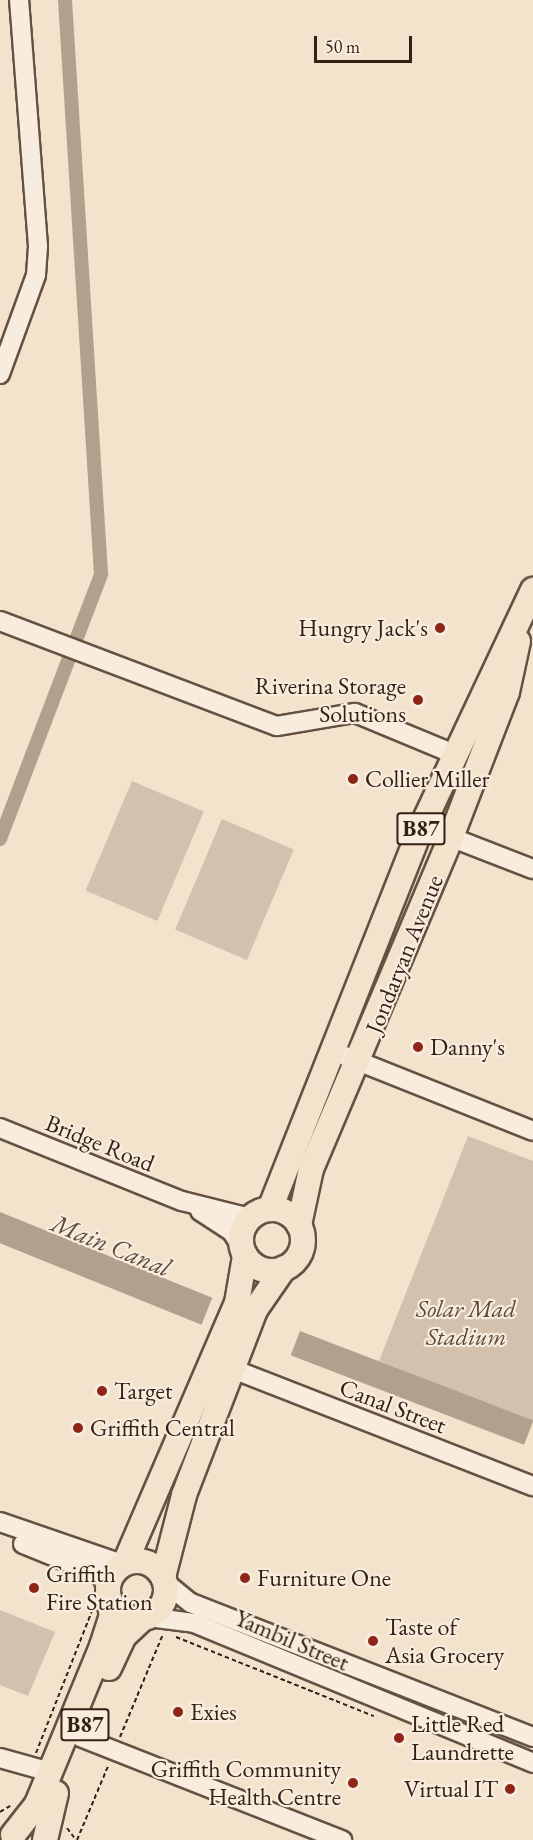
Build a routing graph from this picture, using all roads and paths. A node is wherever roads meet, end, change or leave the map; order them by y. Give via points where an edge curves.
1 (19, 0) edge
2 (0, 374) edge
3 (530, 606) edge
4 (0, 621) edge
5 (454, 754) junction
6 (422, 826) junction
7 (451, 837) junction
8 (533, 869) edge
9 (333, 1052) junction
10 (360, 1062) junction
11 (0, 1128) edge
12 (533, 1131) edge
13 (182, 1202) junction
14 (260, 1213) junction
15 (299, 1225) junction
16 (243, 1251) junction
17 (284, 1269) junction
18 (246, 1307) junction
19 (234, 1338) junction
20 (236, 1370) junction
21 (533, 1486) edge
22 (0, 1522) edge
23 (0, 1534) edge
24 (124, 1564) junction
25 (165, 1580) junction
26 (103, 1598) junction
27 (151, 1623) junction
28 (425, 1695) junction
29 (381, 1718) dead end
30 (416, 1718) junction
31 (80, 1737) junction
32 (533, 1737) edge
33 (0, 1758) edge
34 (533, 1763) edge
35 (41, 1768) junction
36 (16, 1802) dead end
37 (0, 1812) edge
38 (7, 1837) edge
39 (38, 1840) edge
40 (45, 1840) edge
41 (342, 1840) edge

1 - 2 street via 38,255 26,311
3 - 5 main road, Jondaryan Avenue / B87
3 - 7 main road, Jondaryan Avenue / B87 via 507,692
4 - 5 street via 278,726 355,713
5 - 6 main road, Jondaryan Avenue / B87
6 - 7 street
6 - 9 main road, Jondaryan Avenue / B87
7 - 8 street
7 - 10 main road, Jondaryan Avenue / B87
9 - 10 street
9 - 14 main road, Jondaryan Avenue / B87
10 - 12 street
10 - 15 main road, Jondaryan Avenue / B87 via 311,1169
11 - 13 street, Bridge Road
13 - 14 street, Bridge Road
13 - 16 street, Bridge Road via 232,1232
14 - 15 main road via 286,1213
14 - 16 main road, B87
15 - 17 main road, B87 via 299,1255
16 - 17 main road via 258,1268
16 - 18 main road, B87
17 - 18 main road, B87
18 - 19 main road, B87
19 - 20 main road, B87
19 - 24 main road, B87
20 - 21 street, Canal Street
20 - 25 main road, B87 via 184,1495
22 - 24 street
23 - 26 street via 102,1576
24 - 25 main road via 144,1561
24 - 26 main road, B87
25 - 27 main road, B87 via 163,1603
25 - 28 street, Yambil Street via 191,1603
26 - 27 main road via 118,1612
26 - 35 path
26 - 35 main road, B87 via 109,1627
27 - 29 path
27 - 30 street, Yambil Street via 194,1623
27 - 31 main road, B87 via 124,1636
28 - 30 street
28 - 32 street, Yambil Street
30 - 34 street, Yambil Street
31 - 40 main road, B87 via 49,1809
31 - 41 street
33 - 35 street
35 - 38 main road, B87 via 30,1816
36 - 37 path
38 - 39 main road, B87

